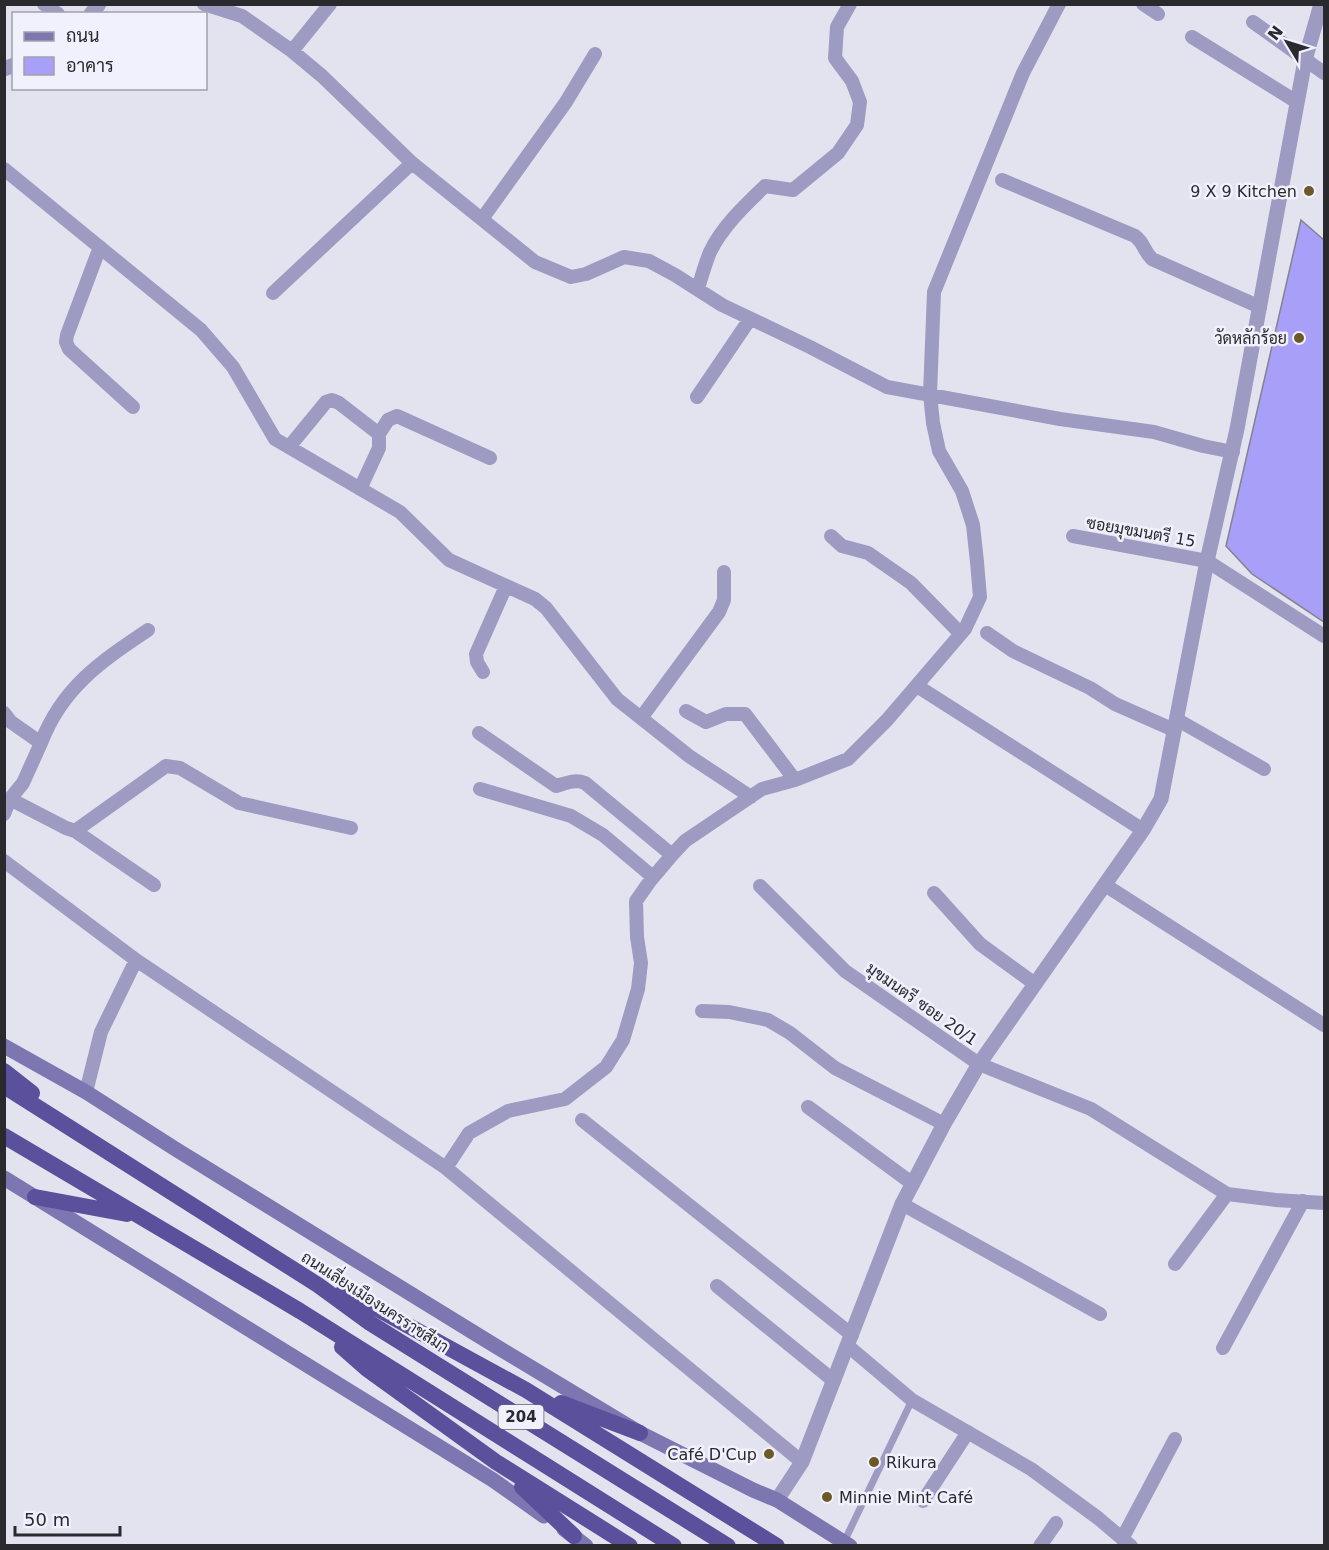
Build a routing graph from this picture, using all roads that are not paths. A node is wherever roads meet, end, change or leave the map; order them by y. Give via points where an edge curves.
1 (204, 4) edge
2 (330, 4) edge
3 (850, 4) edge
4 (1059, 4) edge
5 (1143, 4) edge
6 (1321, 4) edge
7 (1158, 14) dead end
8 (1252, 22) dead end
9 (1192, 37) dead end
10 (292, 51) junction
11 (595, 54) dead end
12 (1305, 60) junction
13 (1324, 73) edge
14 (1296, 102) junction
15 (412, 163) junction
16 (4, 169) edge
17 (1002, 180) dead end
18 (482, 219) junction
19 (100, 247) junction
20 (698, 288) junction
21 (273, 293) dead end
22 (1260, 307) junction
23 (750, 319) junction
24 (930, 394) junction
25 (697, 397) dead end
26 (133, 407) dead end
27 (380, 434) junction
28 (289, 447) junction
29 (1233, 452) junction
30 (490, 458) dead end
31 (360, 489) junction
32 (831, 536) dead end
33 (1073, 536) dead end
34 (1207, 561) junction
35 (724, 572) dead end
36 (506, 586) junction
37 (147, 630) dead end
38 (960, 633) junction
39 (987, 633) dead end
40 (1324, 636) edge
41 (483, 672) dead end
42 (917, 686) junction
43 (686, 711) dead end
44 (4, 713) edge
45 (641, 718) junction
46 (1175, 724) junction
47 (479, 733) dead end
48 (41, 743) junction
49 (1264, 769) dead end
50 (795, 780) junction
51 (480, 789) dead end
52 (752, 797) junction
53 (10, 799) junction
54 (4, 813) edge
55 (351, 828) dead end
56 (1143, 830) junction
57 (75, 831) junction
58 (672, 855) junction
59 (4, 861) edge
60 (653, 877) junction
61 (154, 885) dead end
62 (1105, 885) junction
63 (760, 886) dead end
64 (933, 892) dead end
65 (136, 960) junction
66 (1035, 984) junction
67 (702, 1011) dead end
68 (1324, 1025) edge
69 (4, 1046) edge
70 (979, 1064) junction
71 (4, 1071) edge
72 (4, 1086) edge
73 (86, 1092) junction
74 (808, 1107) dead end
75 (582, 1120) dead end
76 (944, 1124) junction
77 (82, 1135) junction
78 (4, 1136) edge
79 (446, 1168) junction
80 (4, 1178) edge
81 (913, 1184) junction
82 (1227, 1194) junction
83 (35, 1197) junction
84 (1303, 1201) junction
85 (1324, 1203) edge
86 (902, 1204) junction
87 (140, 1216) junction
88 (1174, 1263) dead end
89 (318, 1285) junction
90 (717, 1286) dead end
91 (300, 1311) junction
92 (1100, 1314) dead end
93 (850, 1340) junction
94 (1223, 1348) dead end
95 (834, 1381) junction
96 (526, 1390) junction
97 (912, 1400) junction
98 (968, 1432) junction
99 (640, 1433) junction
100 (1175, 1439) dead end
101 (496, 1462) junction
102 (802, 1462) junction
103 (777, 1500) junction
104 (923, 1501) dead end
105 (1056, 1523) dead end
106 (580, 1541) edge
107 (1126, 1542) edge
108 (847, 1544) edge
109 (630, 1545) edge
110 (674, 1545) edge
111 (728, 1545) edge
112 (777, 1545) edge
113 (1040, 1545) edge

1 - 10 street via 242,16
2 - 10 street
3 - 20 street via 837,27 835,57 852,81 860,102 857,125 838,153 793,190 765,186 748,201 711,251
4 - 24 street via 1023,73 934,292
5 - 7 street
6 - 12 street
8 - 12 street
9 - 14 street
10 - 15 street
11 - 18 street via 566,102
12 - 13 street
12 - 14 street
14 - 22 street
15 - 18 street
15 - 21 street
16 - 19 street
17 - 22 street via 1135,236 1152,259
18 - 20 street via 535,262 571,278 624,256 649,261
19 - 26 street via 66,342
19 - 28 street via 201,330 233,367 275,439
20 - 23 street
22 - 29 street
23 - 24 street via 887,387
23 - 25 street
24 - 29 street via 1060,420 1154,432
24 - 38 street via 939,451 962,491 973,525 980,597
27 - 28 street via 332,400 326,402
27 - 30 street via 388,420 397,416
27 - 31 street via 379,448
28 - 31 street
29 - 34 street
31 - 36 street via 400,512 448,560
32 - 38 street via 842,546 868,553 910,583
33 - 34 street, ซอยมุขมนตรี 15
34 - 40 street, ซอยมุขมนตรี 15
34 - 46 street
35 - 45 street via 724,600 719,612
36 - 41 street via 476,654
36 - 45 street via 546,608 617,699
37 - 48 street via 83,678 48,724
38 - 42 street
39 - 46 street via 1115,704
42 - 50 street via 848,759
42 - 56 street
43 - 50 street via 706,722 726,714 745,714
44 - 48 street
45 - 52 street via 689,756
46 - 49 street
46 - 56 street via 1161,798
47 - 58 street via 556,786 574,781 585,783
48 - 53 street via 23,783
50 - 52 street via 762,789
51 - 60 street via 570,816 603,835
52 - 58 street via 685,841
53 - 54 street
53 - 57 street
55 - 57 street via 239,802 180,768 166,766
56 - 62 street
57 - 61 street
58 - 60 street
59 - 65 street
60 - 79 street via 636,901 641,963 638,989 623,1040 606,1067 565,1099 508,1111 469,1132
62 - 66 street
62 - 68 street
63 - 70 street, มุขมนตรี ซอย 20/1 via 846,971
64 - 66 street via 980,944
65 - 73 street via 101,1032
65 - 79 street
66 - 70 street
67 - 76 street via 768,1020 834,1068
69 - 73 main road
70 - 76 street
70 - 82 street, มุขมนตรี ซอย 20/1 via 1091,1109
71 - 77 highway
72 - 77 highway, ถนนเลี่ยงเมืองนครราชสีมา / 204
73 - 99 main road
74 - 81 street
75 - 93 street
76 - 81 street
77 - 89 highway, ถนนเลี่ยงเมืองนครราชสีมา / 204
78 - 87 highway, 204
79 - 102 street
80 - 83 main road
81 - 86 street
82 - 84 street
82 - 88 street
83 - 87 highway
83 - 106 main road via 493,1480
84 - 85 street
84 - 94 street
86 - 92 street
86 - 93 street
87 - 91 highway, 204
89 - 96 highway via 374,1307
89 - 111 highway, ถนนเลี่ยงเมืองนครราชสีมา / 204 via 370,1323
90 - 95 street
91 - 101 highway via 367,1369
91 - 110 highway, 204
93 - 95 street
93 - 97 street
95 - 102 street
96 - 99 highway
96 - 112 highway
97 - 98 street
97 - 108 lane
98 - 104 street
98 - 107 street via 1031,1469
99 - 103 main road
100 - 107 street
101 - 106 highway
101 - 109 highway
102 - 103 street
103 - 108 main road
105 - 113 street

